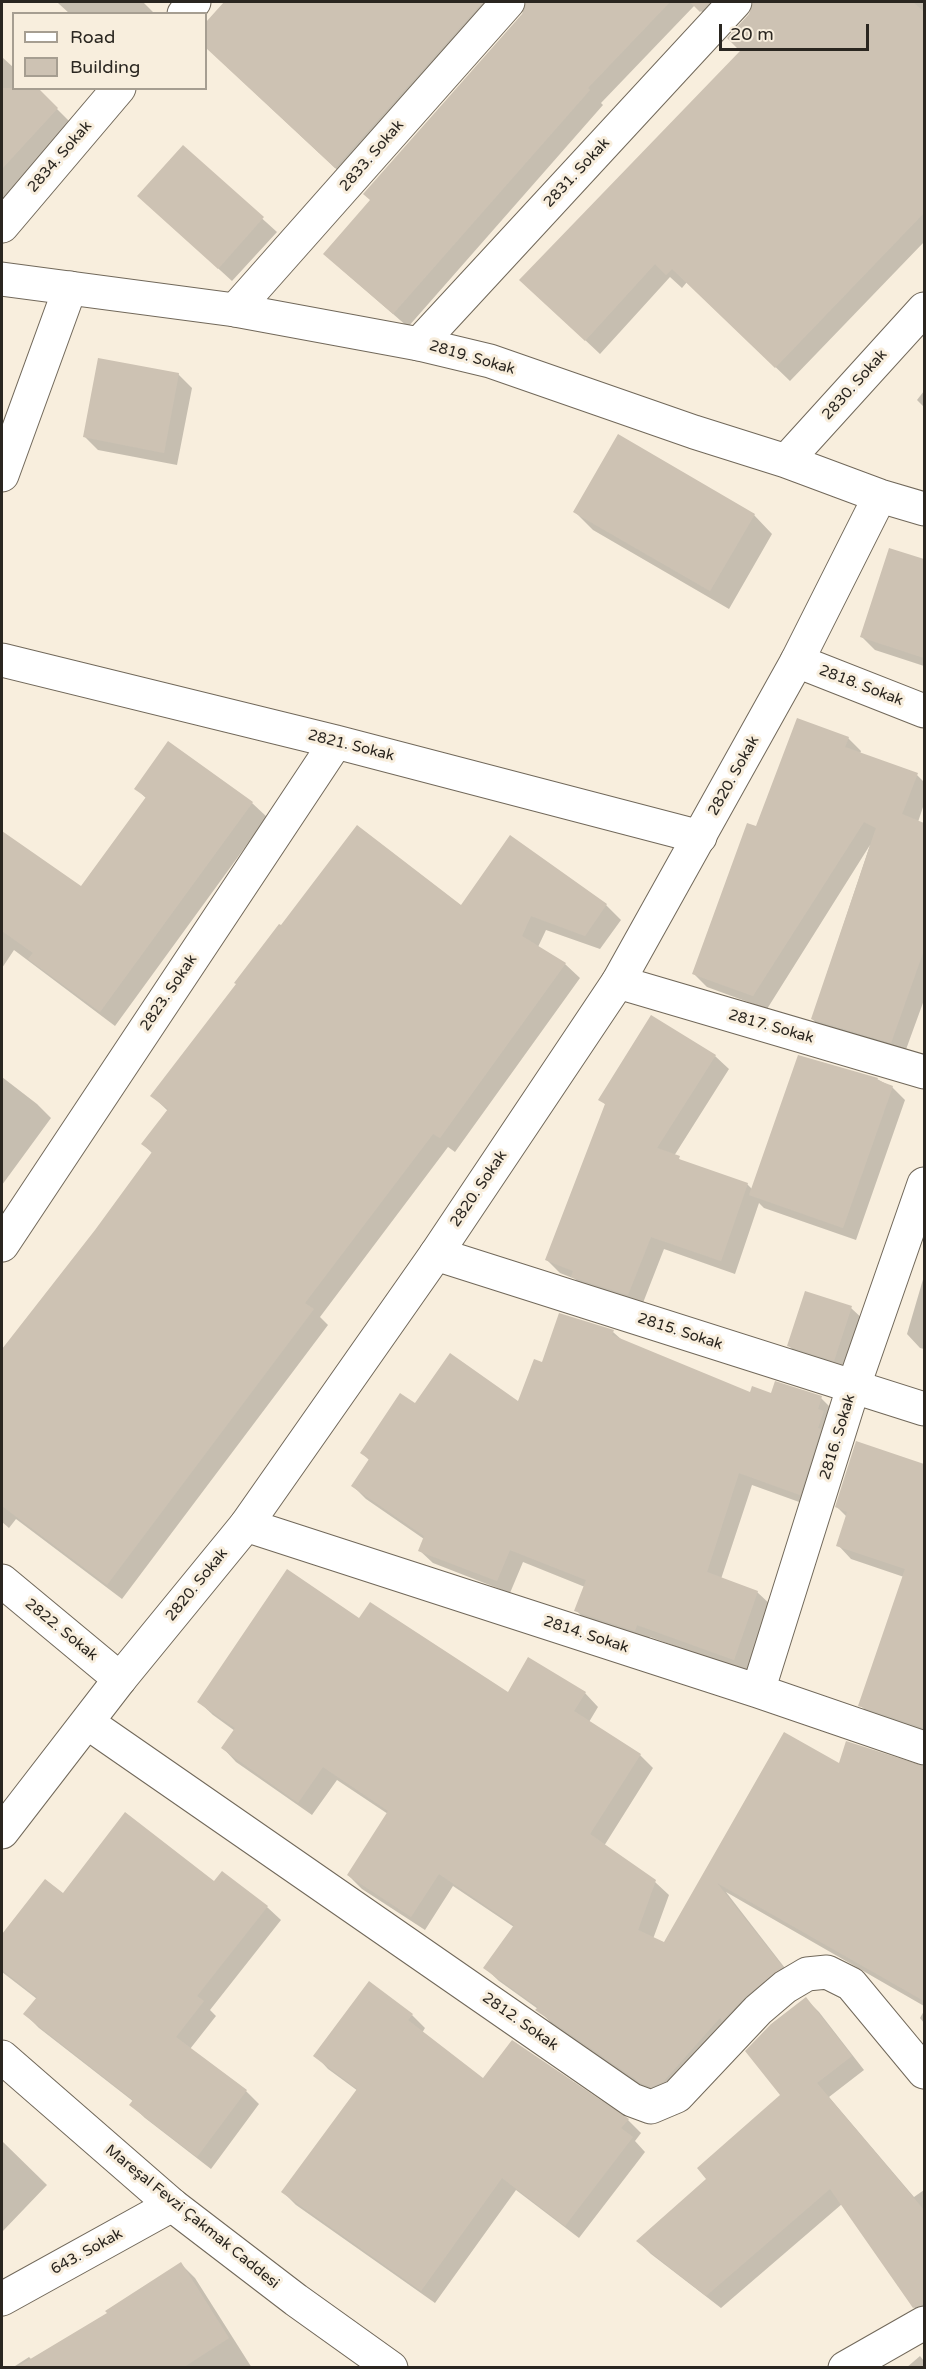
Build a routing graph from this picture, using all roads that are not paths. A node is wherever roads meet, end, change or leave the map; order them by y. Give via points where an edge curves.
1 (508, 2) edge
2 (735, 2) edge
3 (117, 90) edge
4 (2, 226) edge
5 (2, 279) edge
6 (70, 288) junction
7 (924, 309) edge
8 (235, 310) junction
9 (419, 344) junction
10 (786, 461) junction
11 (2, 475) edge
12 (879, 496) junction
13 (924, 509) edge
14 (2, 660) edge
15 (797, 661) junction
16 (924, 711) edge
17 (336, 742) junction
18 (700, 837) junction
19 (618, 982) junction
20 (924, 1072) edge
21 (924, 1184) edge
22 (2, 1245) edge
23 (436, 1254) junction
24 (854, 1388) junction
25 (924, 1409) edge
26 (246, 1525) junction
27 (2, 1581) edge
28 (120, 1679) junction
29 (758, 1691) junction
30 (88, 1723) junction
31 (924, 1748) edge
32 (2, 1832) edge
33 (2, 2057) edge
34 (924, 2072) edge
35 (172, 2205) junction
36 (2, 2299) edge
37 (924, 2323) edge
38 (391, 2367) edge
39 (845, 2367) edge

1 - 8 street, 2833. Sokak
2 - 9 street, 2831. Sokak
3 - 4 street, 2834. Sokak
5 - 6 street, 2819. Sokak
6 - 8 street, 2819. Sokak
6 - 11 street
7 - 10 street, 2830. Sokak
8 - 9 street, 2819. Sokak
9 - 10 street, 2819. Sokak via 490,361
10 - 12 street, 2819. Sokak
12 - 13 street, 2819. Sokak
12 - 15 street, 2820. Sokak
14 - 17 street, 2821. Sokak
15 - 16 street, 2818. Sokak
15 - 18 street, 2820. Sokak
17 - 18 street, 2821. Sokak
17 - 22 street, 2823. Sokak
18 - 19 street, 2820. Sokak
19 - 20 street, 2817. Sokak
19 - 23 street, 2820. Sokak
21 - 24 street, 2816. Sokak
23 - 24 street, 2815. Sokak
23 - 26 street, 2820. Sokak
24 - 25 street, 2815. Sokak
24 - 29 street, 2816. Sokak
26 - 28 street, 2820. Sokak
26 - 29 street, 2814. Sokak
27 - 28 street, 2822. Sokak
28 - 30 street, 2820. Sokak
29 - 31 street, 2814. Sokak
30 - 32 street, 2820. Sokak
30 - 34 street, 2812. Sokak via 632,2100 651,2107 677,2096 758,2010 807,1974 827,1972 851,1984
33 - 35 street, Mareşal Fevzi Çakmak Caddesi
35 - 36 street, 643. Sokak
35 - 38 street, Mareşal Fevzi Çakmak Caddesi
37 - 39 street

